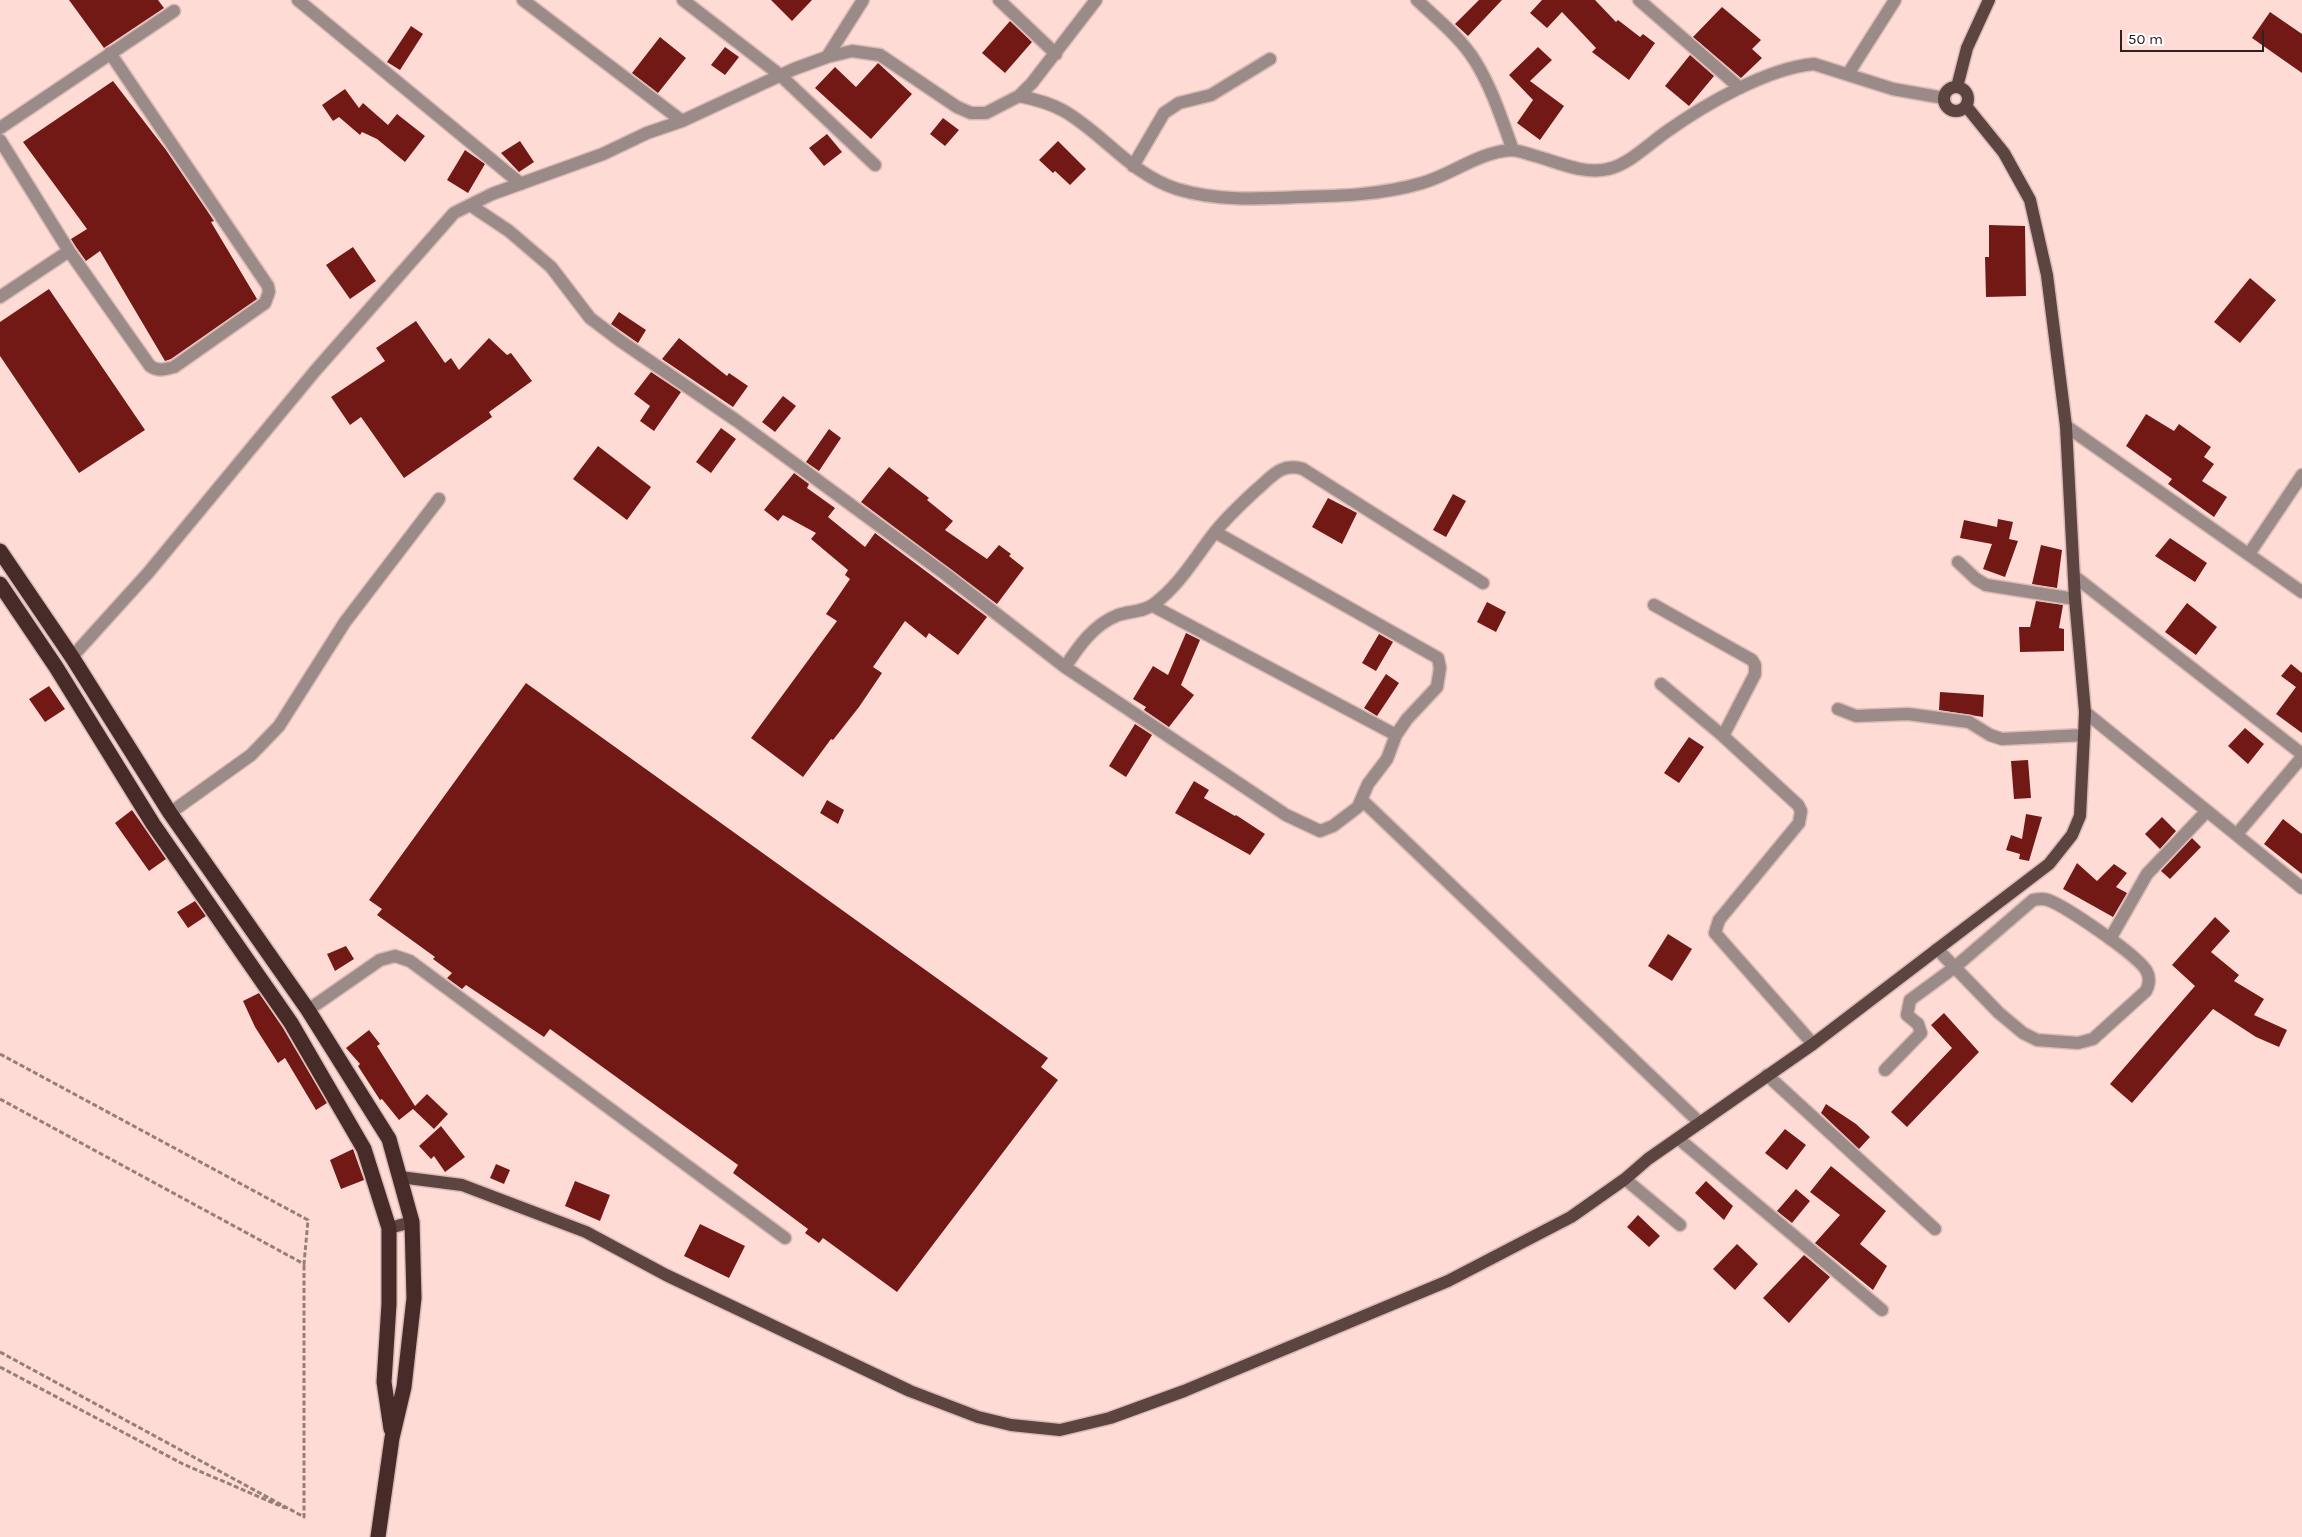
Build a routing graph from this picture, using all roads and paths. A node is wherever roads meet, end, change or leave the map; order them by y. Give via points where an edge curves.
1 (298, 0) edge
2 (522, 0) edge
3 (683, 0) edge
4 (863, 0) edge
5 (999, 0) edge
6 (1096, 0) edge
7 (1417, 0) edge
8 (1639, 0) edge
9 (1895, 0) edge
10 (1989, 0) edge
11 (174, 11) dead end
12 (110, 53) junction
13 (1056, 54) junction
14 (827, 57) junction
15 (1270, 59) dead end
16 (1848, 74) junction
17 (780, 76) junction
18 (1958, 87) junction
19 (1740, 88) junction
20 (1019, 96) junction
21 (1944, 98) junction
22 (1966, 106) junction
23 (682, 121) junction
24 (0, 128) edge
25 (0, 140) edge
26 (1513, 150) junction
27 (875, 165) dead end
28 (1133, 166) junction
29 (521, 184) junction
30 (470, 205) junction
31 (70, 251) junction
32 (0, 297) edge
33 (2066, 426) junction
34 (2302, 475) edge
35 (440, 499) dead end
36 (1215, 532) junction
37 (0, 551) edge
38 (2249, 554) junction
39 (1958, 562) dead end
40 (2074, 576) junction
41 (1483, 583) dead end
42 (0, 584) edge
43 (2302, 592) edge
44 (2075, 599) junction
45 (1654, 605) dead end
46 (1153, 606) junction
47 (72, 657) junction
48 (1065, 667) junction
49 (1662, 684) dead end
50 (1838, 709) dead end
51 (2085, 712) junction
52 (1396, 735) junction
53 (2084, 735) junction
54 (1723, 736) junction
55 (2302, 755) edge
56 (1362, 800) junction
57 (2207, 810) junction
58 (170, 813) junction
59 (2237, 834) junction
60 (2302, 888) edge
61 (2110, 939) junction
62 (1937, 949) junction
63 (1955, 967) junction
64 (308, 1010) junction
65 (1812, 1044) junction
66 (0, 1054) edge
67 (1885, 1070) dead end
68 (1767, 1075) junction
69 (0, 1099) edge
70 (1700, 1123) junction
71 (1679, 1139) junction
72 (400, 1177) junction
73 (1625, 1179) junction
74 (412, 1222) junction
75 (1680, 1225) dead end
76 (389, 1228) junction
77 (1935, 1229) dead end
78 (785, 1238) dead end
79 (304, 1264) junction
80 (1882, 1310) dead end
81 (0, 1352) edge
82 (0, 1366) edge
83 (392, 1438) junction
84 (304, 1517) junction
85 (378, 1537) edge

1 - 29 street
2 - 23 street
3 - 17 street
4 - 14 street
5 - 13 street
6 - 13 street
7 - 26 street via 1475,60
8 - 19 street
9 - 16 street
10 - 18 main road via 1967,48
11 - 12 street
12 - 24 street
12 - 31 street via 268,286 268,300 174,367 154,369
13 - 20 street
14 - 17 street
14 - 20 street via 852,52 880,55 956,107 971,113 986,113
15 - 28 street via 1211,95 1179,103 1164,113
16 - 19 street via 1814,64 1802,65
16 - 21 street via 1893,89
17 - 23 street
17 - 27 street
18 - 21 main road via 1950,89
18 - 22 main road via 1968,96
19 - 26 street via 1690,115 1608,170 1586,170
20 - 28 street via 1065,112
21 - 22 main road via 1952,110
22 - 33 main road via 2004,152 2030,200 2048,275
23 - 29 street
25 - 31 street
26 - 28 street via 1479,159 1424,183 1365,195 1255,199 1205,195 1176,188
29 - 30 street
30 - 47 street via 454,213 433,234 148,573
30 - 48 street via 509,231 551,267 590,318 946,574
31 - 32 street
33 - 38 street
33 - 40 main road
34 - 38 street
35 - 58 street via 345,622 279,726 251,755
36 - 41 street via 1239,505 1282,468 1292,465
36 - 46 street via 1178,581
36 - 52 street via 1438,658 1437,687
37 - 47 highway
38 - 43 street
39 - 44 street via 1986,585
40 - 44 main road
40 - 55 street
42 - 76 highway via 152,824 291,1023 364,1149
44 - 51 main road
45 - 54 street via 1752,660 1755,665 1755,674
46 - 48 street via 1103,623 1091,632
46 - 52 street
47 - 58 highway
48 - 56 street via 1308,827 1320,831 1327,829 1358,807
49 - 54 street
50 - 53 street via 1856,716 1908,714 1969,722 2002,739
51 - 53 main road
51 - 57 street
52 - 56 street
53 - 62 main road via 2080,816 2072,835 2049,864
54 - 65 street via 1798,805 1802,818 1718,920 1715,932
55 - 59 street
56 - 70 street
57 - 59 street
57 - 61 street via 2147,874
58 - 64 highway
59 - 60 street
61 - 63 street via 2065,909 2039,898 2026,903
61 - 63 street via 2143,966 2149,978 2148,986 2093,1039 2078,1043 2037,1040 2022,1033 1998,1013
62 - 63 street
62 - 65 main road
63 - 67 street via 1910,1000 1907,1015 1918,1024 1921,1033
64 - 72 highway via 389,1139
64 - 78 street via 388,956 410,960
65 - 68 main road
66 - 79 path via 308,1220
68 - 70 main road
68 - 77 street
69 - 79 path
70 - 71 main road
71 - 73 main road
71 - 80 street
72 - 73 main road via 462,1185 586,1232 666,1275 919,1394 978,1417 1060,1430 1110,1418 1184,1392 1448,1281 1571,1217
72 - 74 highway
73 - 75 street
74 - 76 main road
74 - 83 highway via 414,1298 404,1387
76 - 83 highway via 384,1382
79 - 84 path
81 - 84 path
82 - 84 path via 182,1464
83 - 85 highway

